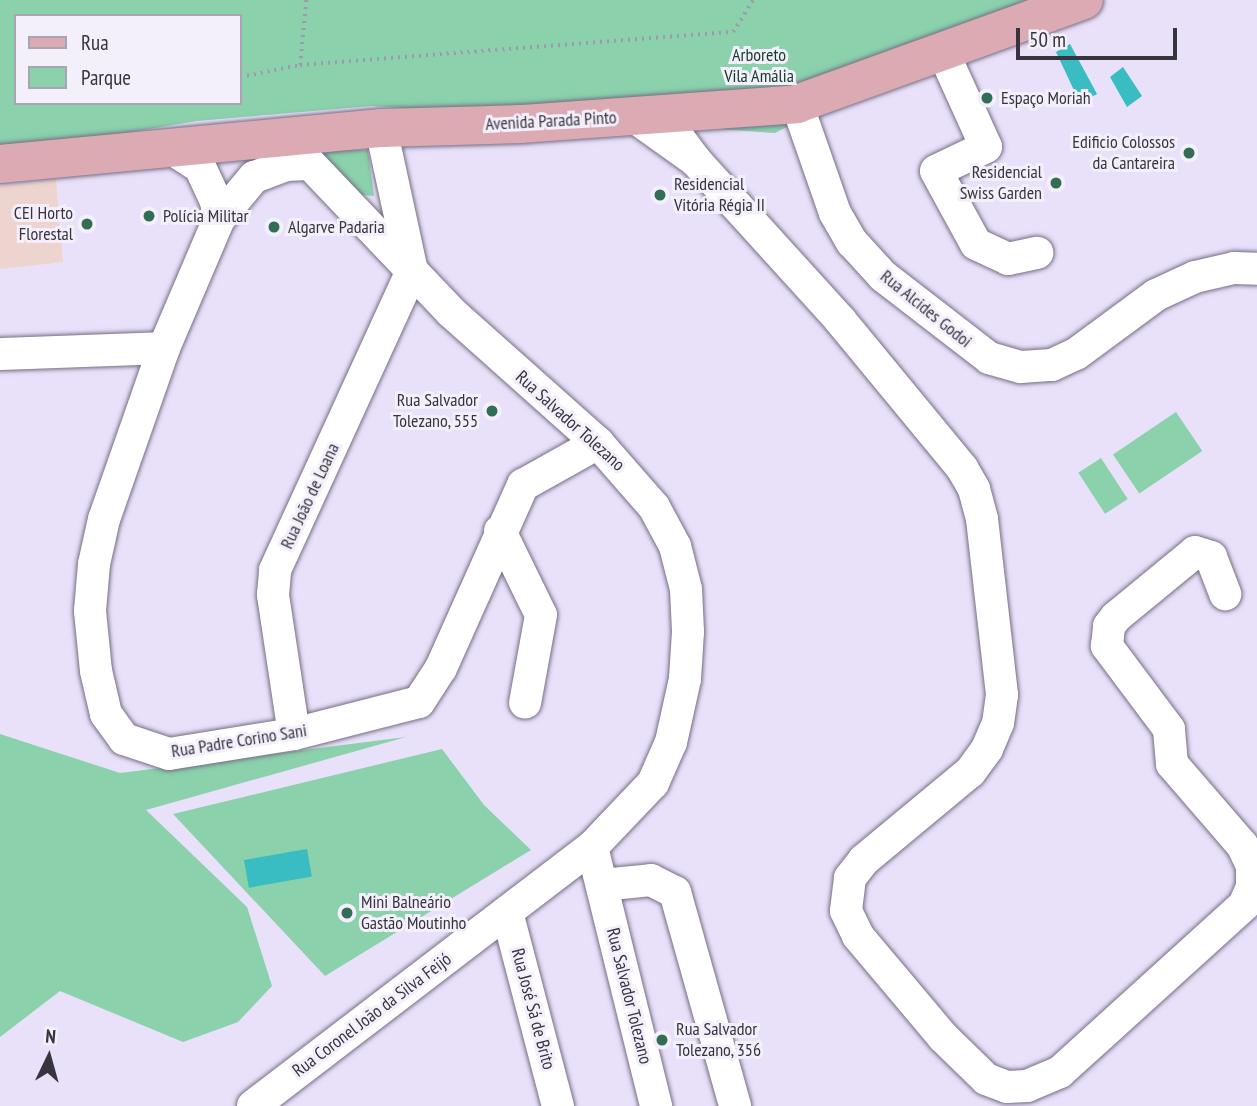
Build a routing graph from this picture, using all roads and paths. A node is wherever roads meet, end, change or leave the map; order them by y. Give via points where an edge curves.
1 (306, 0) edge
2 (753, 0) edge
3 (1084, 0) edge
4 (943, 52) junction
5 (300, 65) junction
6 (242, 77) edge
7 (797, 104) junction
8 (647, 115) junction
9 (382, 128) junction
10 (169, 147) junction
11 (296, 149) junction
12 (0, 164) edge
13 (394, 188) junction
14 (354, 213) junction
15 (219, 219) junction
16 (1037, 253) dead end
17 (1257, 269) edge
18 (412, 271) junction
19 (164, 348) junction
20 (0, 354) edge
21 (598, 443) junction
22 (500, 531) junction
23 (1225, 594) dead end
24 (525, 703) dead end
25 (294, 734) junction
26 (592, 847) junction
27 (602, 885) junction
28 (507, 912) junction
29 (285, 1094) edge
30 (253, 1106) edge
31 (558, 1106) edge
32 (656, 1106) edge
33 (734, 1106) edge

1 - 5 path
2 - 5 path via 733,32
3 - 4 main road, Avenida Parada Pinto
4 - 7 main road, Avenida Parada Pinto
4 - 16 street via 986,147 936,172 976,244 1008,258
5 - 6 path
7 - 8 main road, Avenida Parada Pinto
7 - 17 street, Rua Alcides Godoi via 835,213 852,242 883,276 989,358 1021,367 1052,365 1076,354 1156,295 1195,277 1234,268
8 - 9 main road, Avenida Parada Pinto
8 - 23 street via 696,161 840,320 962,468 974,489 982,519 1002,695 998,723 970,772 863,860 850,878 846,911 867,946 952,1047 986,1079 1007,1087 1027,1086 1060,1072 1244,905 1252,887 1252,866 1242,845 1172,764 1169,729 1107,646 1115,617 1195,552 1211,557
9 - 11 main road, Avenida Parada Pinto
9 - 13 street
10 - 11 main road, Avenida Parada Pinto
10 - 12 main road, Avenida Parada Pinto
10 - 15 street via 200,167
11 - 14 street, Rua Salvador Tolezano
11 - 15 street, Rua Padre Corino Sani via 286,165 254,177
13 - 14 street via 378,208
13 - 18 street
14 - 18 street, Rua Salvador Tolezano
15 - 19 street, Rua Padre Corino Sani
18 - 21 street, Rua Salvador Tolezano via 514,371
18 - 25 street, Rua João de Loana via 275,570 273,595
19 - 20 street
19 - 25 street, Rua Padre Corino Sani via 104,519 94,564 90,611 106,714 124,739 169,754
21 - 22 street, Rua Padre Corino Sani via 523,485
21 - 26 street, Rua Salvador Tolezano via 654,507 675,546 686,589 688,632 685,679 671,742 653,783
22 - 24 street via 541,615
22 - 25 street, Rua Padre Corino Sani via 441,668 419,702
26 - 27 street, Rua Salvador Tolezano
26 - 28 street, Rua Coronel João da Silva Feijó
27 - 32 street, Rua Salvador Tolezano
27 - 33 street via 651,880 675,892
28 - 29 street, Rua Coronel João da Silva Feijó
28 - 31 street, Rua José Sá de Brito
29 - 30 street, Rua Coronel João da Silva Feijó

